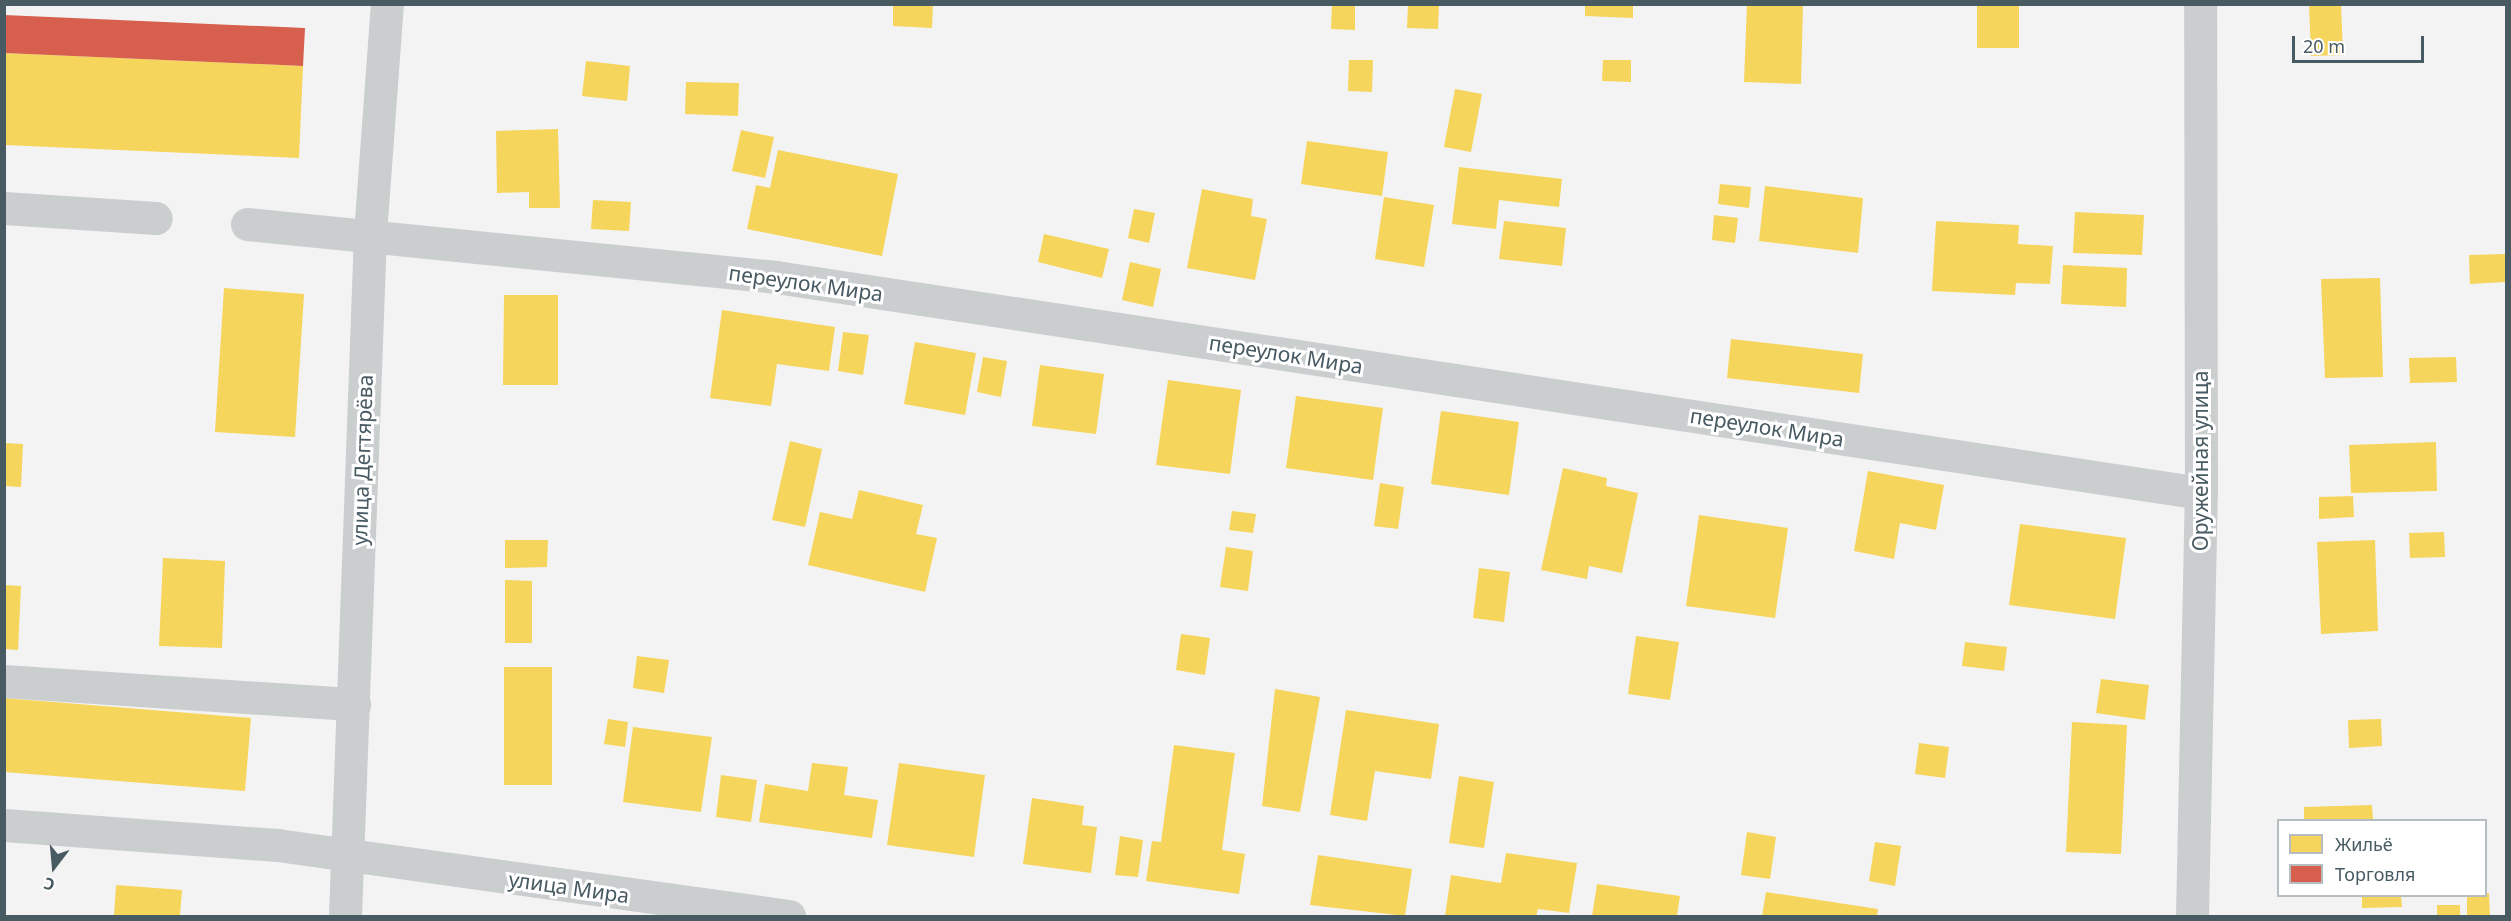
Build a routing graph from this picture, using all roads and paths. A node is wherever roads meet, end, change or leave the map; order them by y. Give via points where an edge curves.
1 (387, 4) edge
2 (2200, 4) edge
3 (4, 208) edge
4 (156, 218) dead end
5 (247, 224) dead end
6 (370, 234) junction
7 (2201, 493) junction
8 (4, 681) edge
9 (354, 704) junction
10 (4, 825) edge
11 (348, 857) junction
12 (345, 916) edge
13 (789, 916) edge
14 (2192, 916) edge

1 - 6 street, улица Дегтярёва
2 - 7 street, Оружейная улица
3 - 4 street
5 - 6 street, переулок Мира
6 - 7 street, переулок Мира via 776,277
6 - 9 street, улица Дегтярёва
7 - 14 street, Оружейная улица
8 - 9 street
9 - 11 street, улица Дегтярёва
10 - 11 street, улица Мира via 277,845
11 - 12 street, улица Дегтярёва
11 - 13 street, улица Мира

